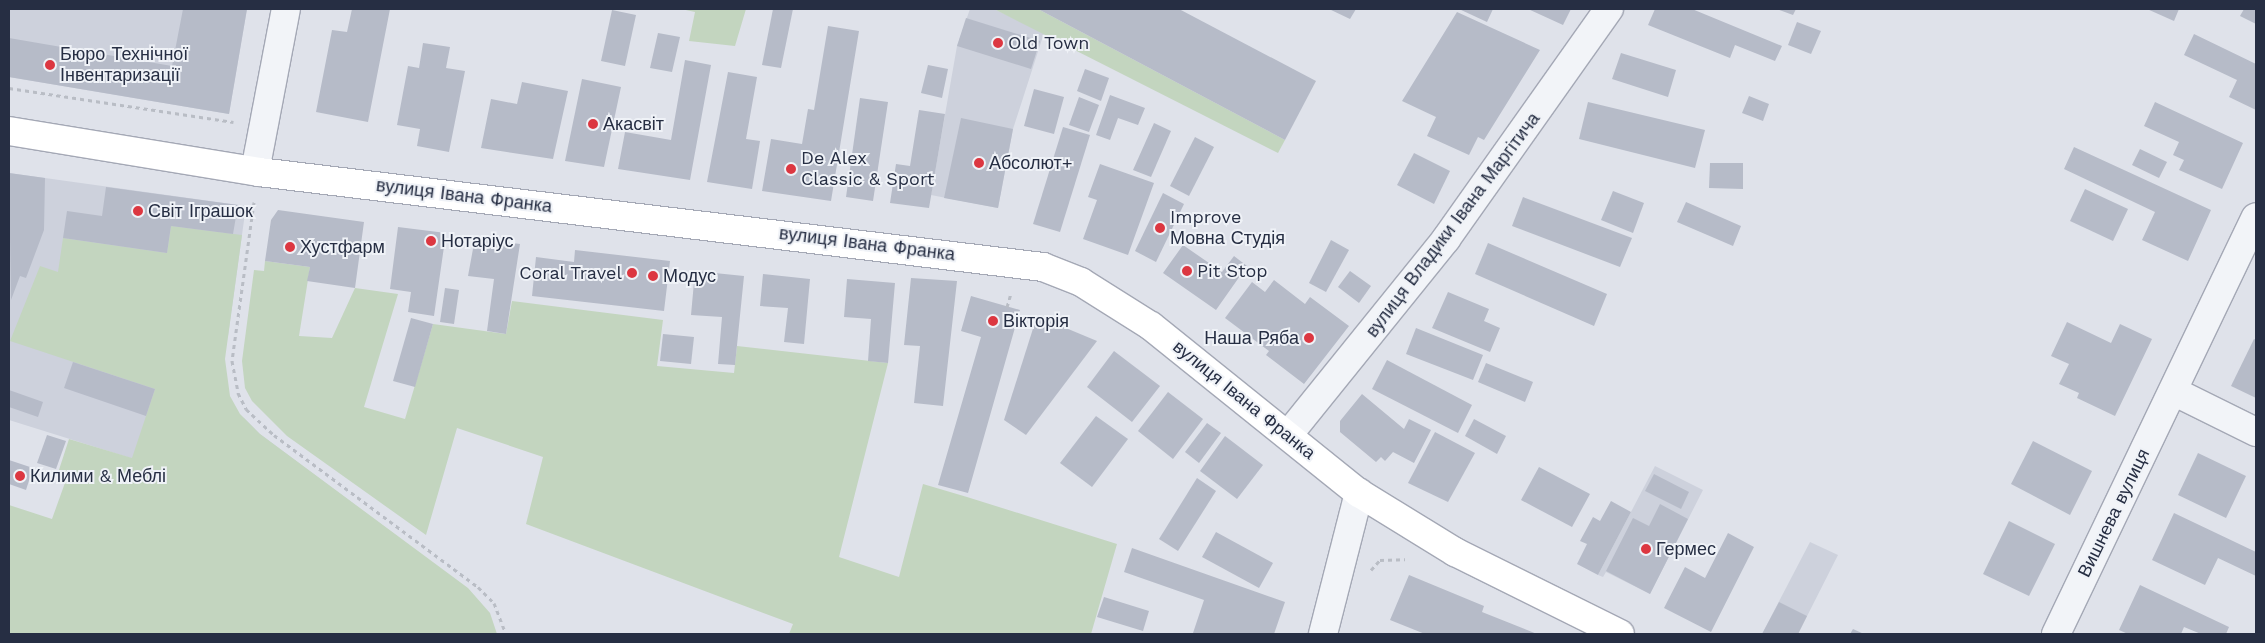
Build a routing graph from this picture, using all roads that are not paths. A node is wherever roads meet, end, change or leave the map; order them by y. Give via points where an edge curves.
1 (286, 9) edge
2 (1609, 9) edge
3 (9, 131) edge
4 (257, 171) junction
5 (2256, 217) edge
6 (2173, 391) junction
7 (2256, 432) edge
8 (1288, 435) junction
9 (1359, 493) junction
10 (1323, 634) edge
11 (1620, 634) edge
12 (2056, 634) edge

1 - 4 street
2 - 8 street, вулиця Владики Івана Маргітича via 1434,255
3 - 4 main road, вулиця Івана Франка
4 - 8 main road, вулиця Івана Франка via 1042,267 1080,282 1151,326
5 - 6 street, Вишнева вулиця
6 - 7 street
6 - 12 street, Вишнева вулиця
8 - 9 main road, вулиця Івана Франка
9 - 10 street
9 - 11 main road, вулиця Івана Франка via 1455,552

